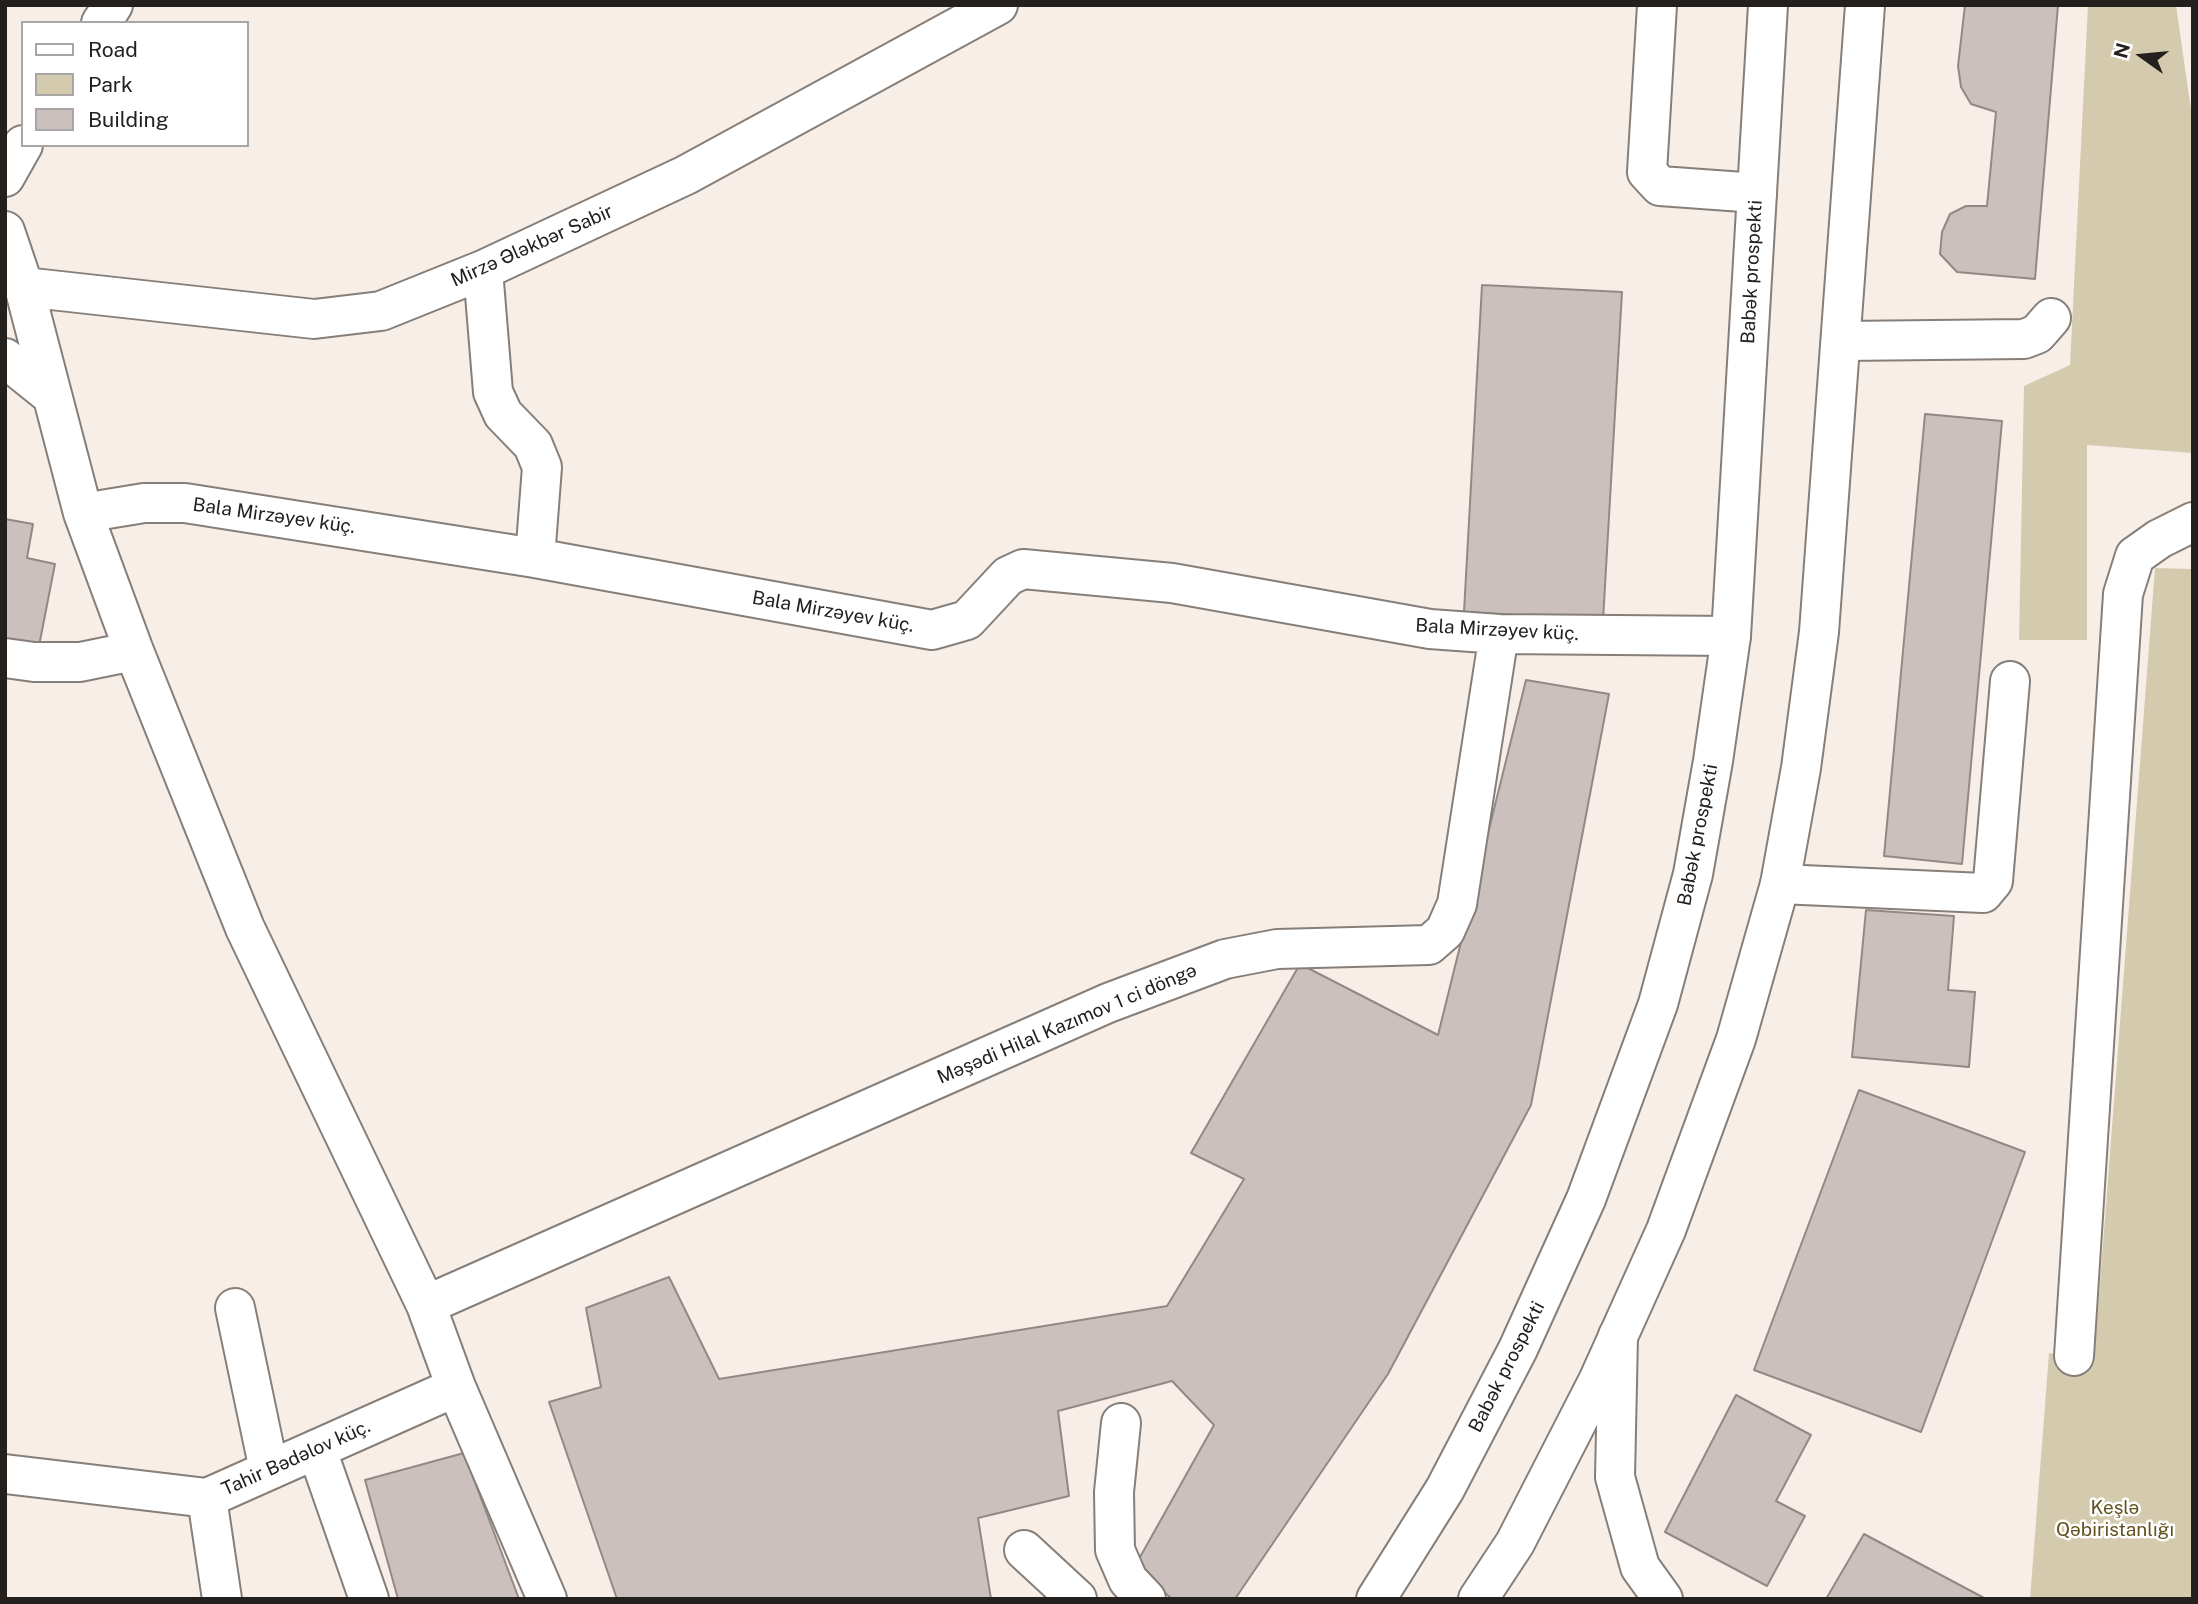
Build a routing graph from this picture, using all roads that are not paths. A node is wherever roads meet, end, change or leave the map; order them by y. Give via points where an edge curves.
1 (998, 5) edge
2 (1657, 5) edge
3 (1768, 5) edge
4 (1865, 5) edge
5 (22, 147) edge
6 (5, 177) edge
7 (1757, 193) junction
8 (5, 231) edge
9 (483, 270) junction
10 (23, 287) junction
11 (2051, 318) dead end
12 (1843, 341) junction
13 (5, 358) edge
14 (52, 396) junction
15 (83, 513) junction
16 (2193, 522) edge
17 (536, 558) junction
18 (1499, 634) junction
19 (1731, 636) junction
20 (134, 651) junction
21 (5, 658) edge
22 (2010, 681) dead end
23 (1780, 884) junction
24 (426, 1305) junction
25 (235, 1308) dead end
26 (1618, 1336) junction
27 (2074, 1356) dead end
28 (456, 1387) junction
29 (1121, 1423) dead end
30 (317, 1450) junction
31 (268, 1470) junction
32 (5, 1474) edge
33 (207, 1498) junction
34 (1024, 1550) dead end
35 (222, 1599) edge
36 (369, 1599) edge
37 (547, 1599) edge
38 (1077, 1599) edge
39 (1146, 1599) edge
40 (1376, 1599) edge
41 (1478, 1599) edge
42 (1662, 1599) edge

1 - 9 street, Mirzə Ələkbər Sabir via 686,175
2 - 7 street via 1647,172 1660,186
3 - 7 street, Babək prospekti
4 - 12 street
5 - 6 street
7 - 19 street, Babək prospekti
8 - 10 street
9 - 10 street, Mirzə Ələkbər Sabir via 381,312 314,319
9 - 17 street via 493,392 503,414 533,445 542,467
10 - 14 street
11 - 12 street via 2037,334 2024,339
12 - 23 street via 1819,632
13 - 14 street
14 - 15 street
15 - 17 street, Bala Mirzəyev küç. via 144,503 185,503
15 - 20 street
16 - 27 street via 2135,556 2123,594
17 - 18 street, Bala Mirzəyev küç. via 932,630 967,620 1008,576 1023,569 1172,583 1430,629
18 - 19 street, Bala Mirzəyev küç.
18 - 24 street, Məşədi Hilal Kazımov 1 ci döngə via 1457,904 1445,931 1429,945 1277,949 1225,959 1108,1003
19 - 40 street, Babək prospekti via 1693,874 1658,1004 1616,1123 1587,1199 1518,1349 1445,1489
20 - 21 street via 80,662
20 - 24 street via 245,928
22 - 23 street via 1993,881 1983,893
23 - 26 street via 1736,1039 1666,1230
24 - 28 street
25 - 31 street
26 - 41 street via 1515,1543
26 - 42 street via 1615,1477 1640,1567
28 - 30 street, Tahir Bədəlov küç.
28 - 37 street
29 - 39 street via 1114,1492 1115,1550 1128,1580
30 - 31 street, Tahir Bədəlov küç.
30 - 36 street
31 - 33 street, Tahir Bədəlov küç.
32 - 33 street, Tahir Bədəlov küç.
33 - 35 street
34 - 38 street

